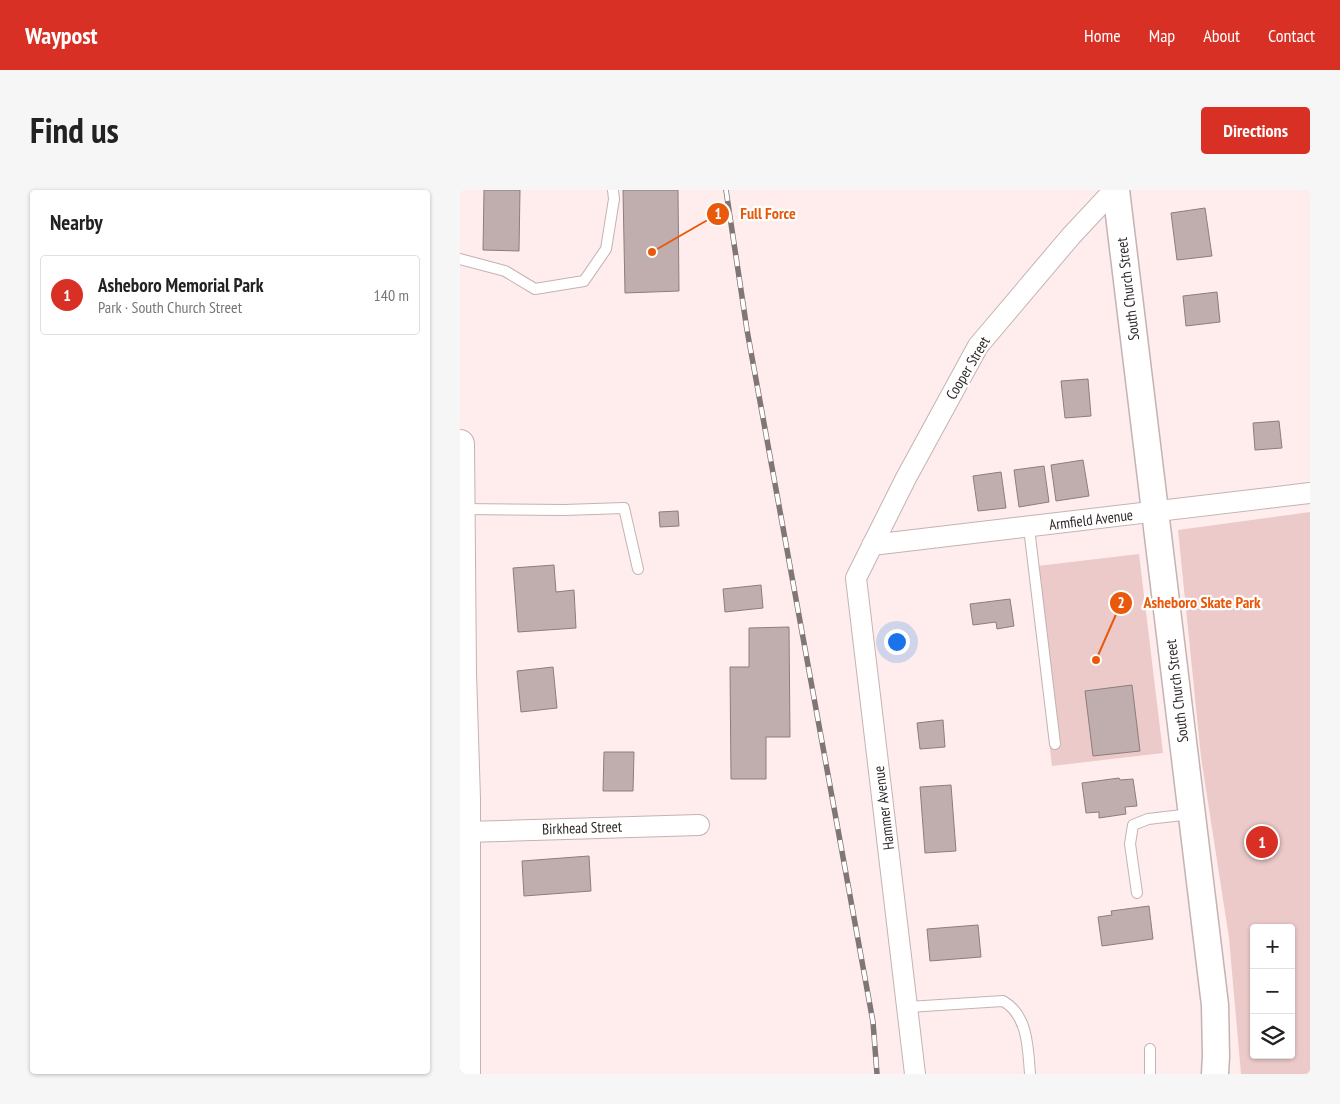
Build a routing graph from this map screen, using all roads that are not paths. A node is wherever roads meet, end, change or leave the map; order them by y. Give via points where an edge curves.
1 (613, 190) edge
2 (1115, 190) edge
3 (460, 259) edge
4 (460, 444) edge
5 (1310, 493) edge
6 (461, 509) edge
7 (1155, 512) junction
8 (1029, 528) junction
9 (872, 545) junction
10 (638, 569) dead end
11 (1055, 744) dead end
12 (1192, 814) junction
13 (699, 824) dead end
14 (466, 832) junction
15 (1137, 893) dead end
16 (908, 1007) junction
17 (1150, 1049) dead end
18 (466, 1074) edge
19 (915, 1074) edge
20 (1030, 1074) edge
21 (1150, 1074) edge
22 (1215, 1074) edge

1 - 3 lane via 606,249 584,280 535,289 505,271
2 - 7 street, South Church Street
2 - 9 street, Cooper Street via 1071,236 978,346
4 - 6 main road
5 - 7 street, Armfield Avenue
6 - 10 lane via 624,508
6 - 14 main road
7 - 8 street, Armfield Avenue
7 - 12 street, South Church Street
8 - 9 street, Armfield Avenue
8 - 11 lane
9 - 16 street, Hammer Avenue via 856,578
12 - 15 lane via 1148,819 1133,825 1130,844
12 - 22 street, South Church Street via 1215,1005
13 - 14 street, Birkhead Street
14 - 18 main road
16 - 19 street, Hammer Avenue
16 - 20 lane via 1003,1001 1018,1014 1024,1027
17 - 21 lane

